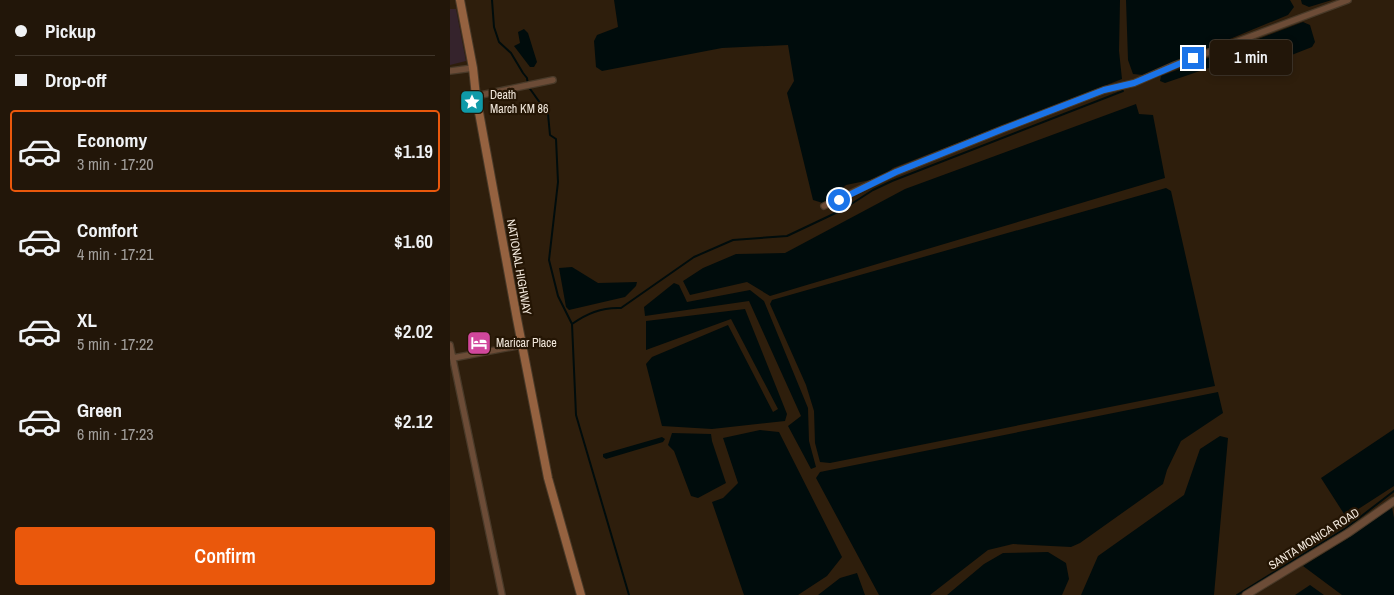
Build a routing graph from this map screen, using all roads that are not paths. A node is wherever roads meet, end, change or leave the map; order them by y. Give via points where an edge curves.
1 (460, 0) edge
2 (1348, 0) edge
3 (473, 68) junction
4 (450, 71) edge
5 (553, 80) dead end
6 (476, 96) junction
7 (824, 206) dead end
8 (450, 345) edge
9 (522, 345) junction
10 (453, 358) junction
11 (1394, 501) edge
12 (502, 595) edge
13 (581, 595) edge
14 (1246, 595) edge

1 - 3 main road, NATIONAL HIGHWAY
2 - 7 street via 1134,83 1104,90 1012,126 896,172
3 - 4 street
3 - 6 main road, NATIONAL HIGHWAY
5 - 6 street
6 - 9 main road, NATIONAL HIGHWAY
8 - 10 street
9 - 10 street
9 - 13 main road, NATIONAL HIGHWAY via 548,478
10 - 12 street
11 - 14 street, SANTA MONICA ROAD via 1348,534

